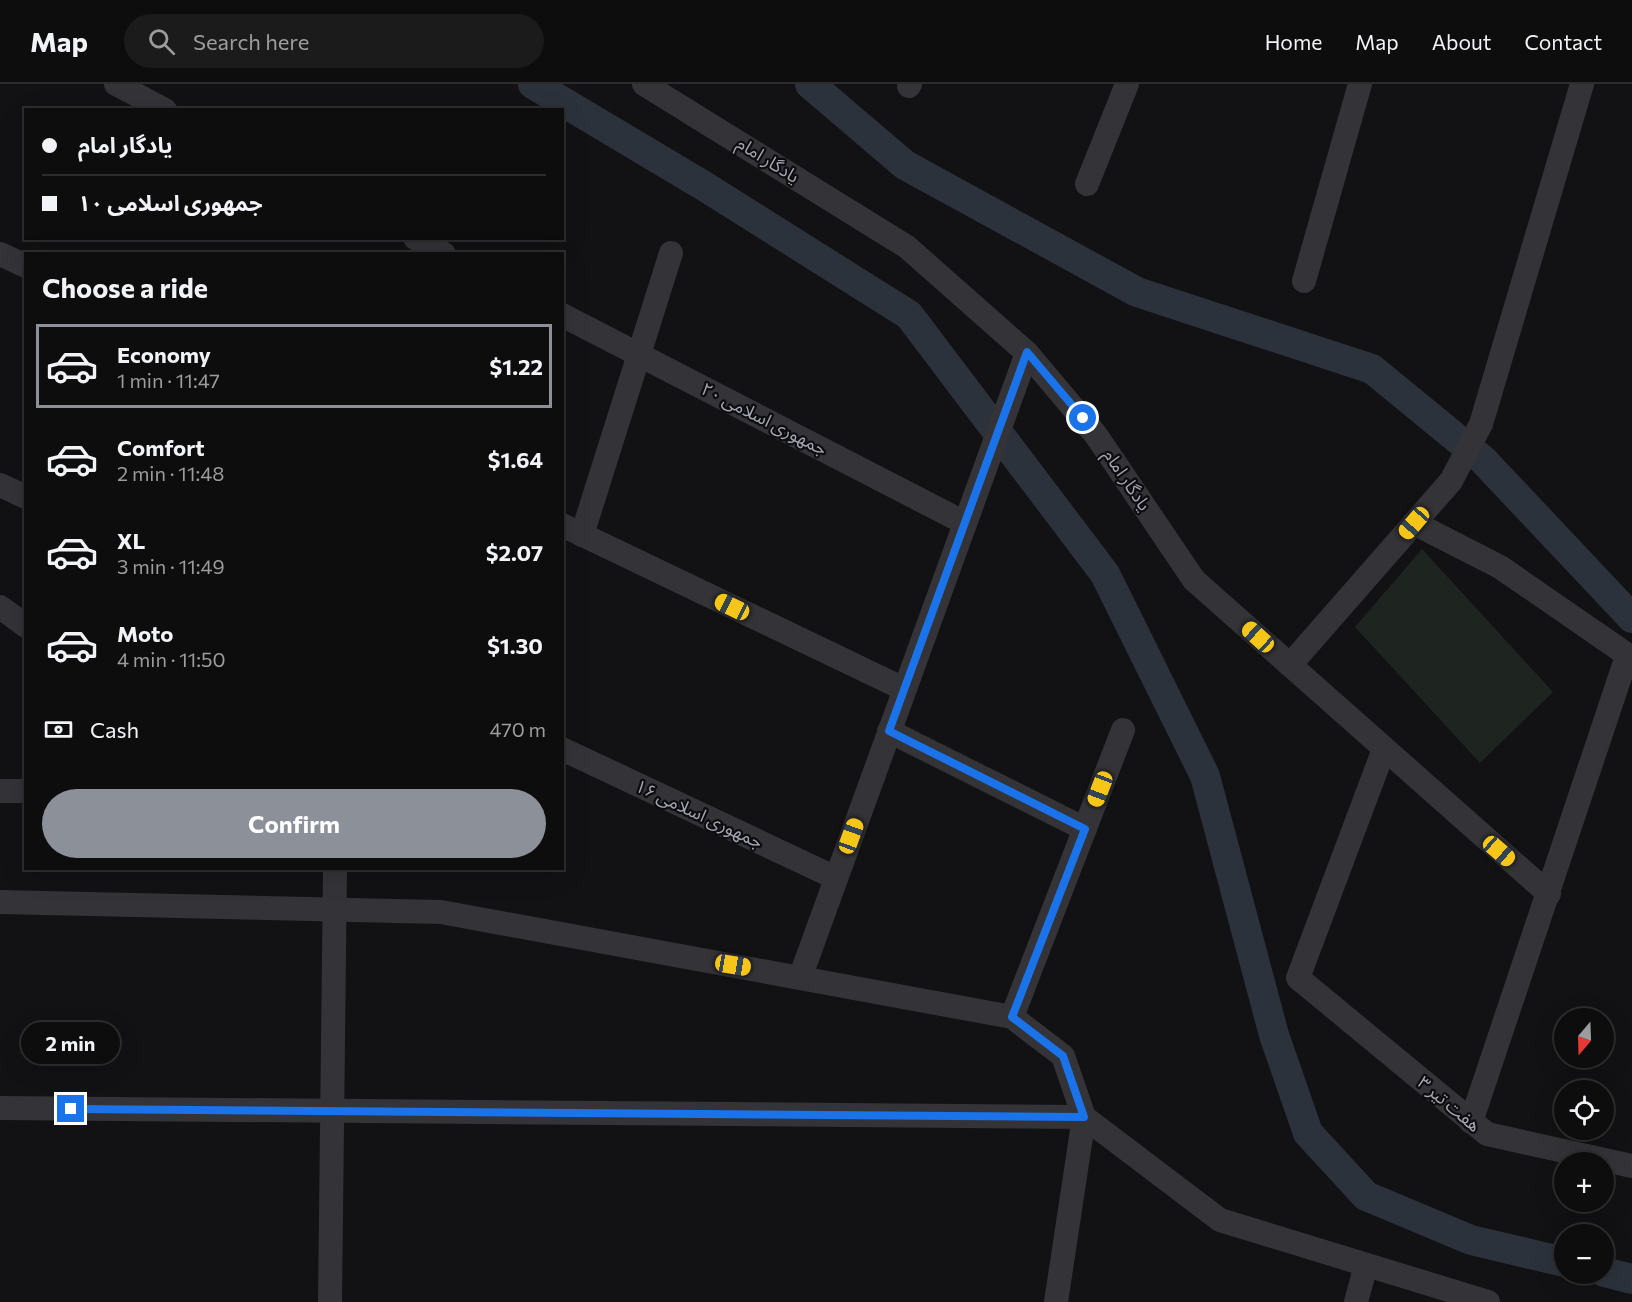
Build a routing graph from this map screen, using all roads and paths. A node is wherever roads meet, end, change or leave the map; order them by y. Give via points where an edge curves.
1 (116, 84) edge
2 (644, 84) edge
3 (1127, 84) edge
4 (1360, 84) edge
5 (1582, 84) edge
6 (161, 108) edge
7 (1087, 183) dead end
8 (419, 240) edge
9 (440, 252) edge
10 (671, 253) dead end
11 (0, 254) edge
12 (24, 266) edge
13 (1304, 281) dead end
14 (564, 316) edge
15 (1027, 352) junction
16 (639, 354) junction
17 (0, 485) edge
18 (24, 496) edge
19 (965, 522) junction
20 (1414, 523) junction
21 (572, 530) edge
22 (0, 607) edge
23 (24, 625) edge
24 (1630, 657) edge
25 (1290, 666) junction
26 (904, 689) junction
27 (1123, 730) dead end
28 (889, 731) junction
29 (1384, 749) junction
30 (564, 750) edge
31 (0, 791) edge
32 (24, 791) edge
33 (1085, 829) junction
34 (335, 870) edge
35 (836, 878) junction
36 (1549, 894) junction
37 (0, 902) edge
38 (335, 910) junction
39 (800, 978) junction
40 (1012, 1017) junction
41 (0, 1108) edge
42 (332, 1111) junction
43 (1084, 1117) junction
44 (1471, 1122) junction
45 (1632, 1166) edge
46 (1366, 1265) junction
47 (330, 1302) edge
48 (1056, 1302) edge
49 (1356, 1302) edge
50 (1488, 1302) edge

1 - 6 street
2 - 15 street, یادگار امام via 907,247
3 - 7 street
4 - 13 street
5 - 20 street via 1481,424 1451,481
8 - 9 street
10 - 16 street
11 - 12 street
14 - 16 street, جمهوری اسلامی ۲۰
15 - 19 street
15 - 25 street, یادگار امام via 1096,435 1194,580
16 - 19 street, جمهوری اسلامی ۲۰
16 - 21 street
17 - 18 street
19 - 26 street
20 - 24 street via 1500,567
20 - 25 street
21 - 26 street
22 - 23 street
24 - 36 street
25 - 29 street, یادگار امام
26 - 28 street
27 - 33 street
28 - 33 street
28 - 35 street
29 - 36 street, یادگار امام
29 - 44 street, هفت تیر ۳ via 1298,978
30 - 35 street, جمهوری اسلامی ۱۶
31 - 32 street
33 - 40 street
34 - 38 street
35 - 39 street
36 - 44 street
37 - 38 street
38 - 39 street via 441,912
38 - 42 street
39 - 40 street
40 - 43 street via 1063,1056
41 - 42 street
42 - 43 street
42 - 47 street
43 - 46 street via 1220,1220
43 - 48 street
44 - 45 street, هفت تیر ۳ via 1487,1134
46 - 49 street
46 - 50 street

